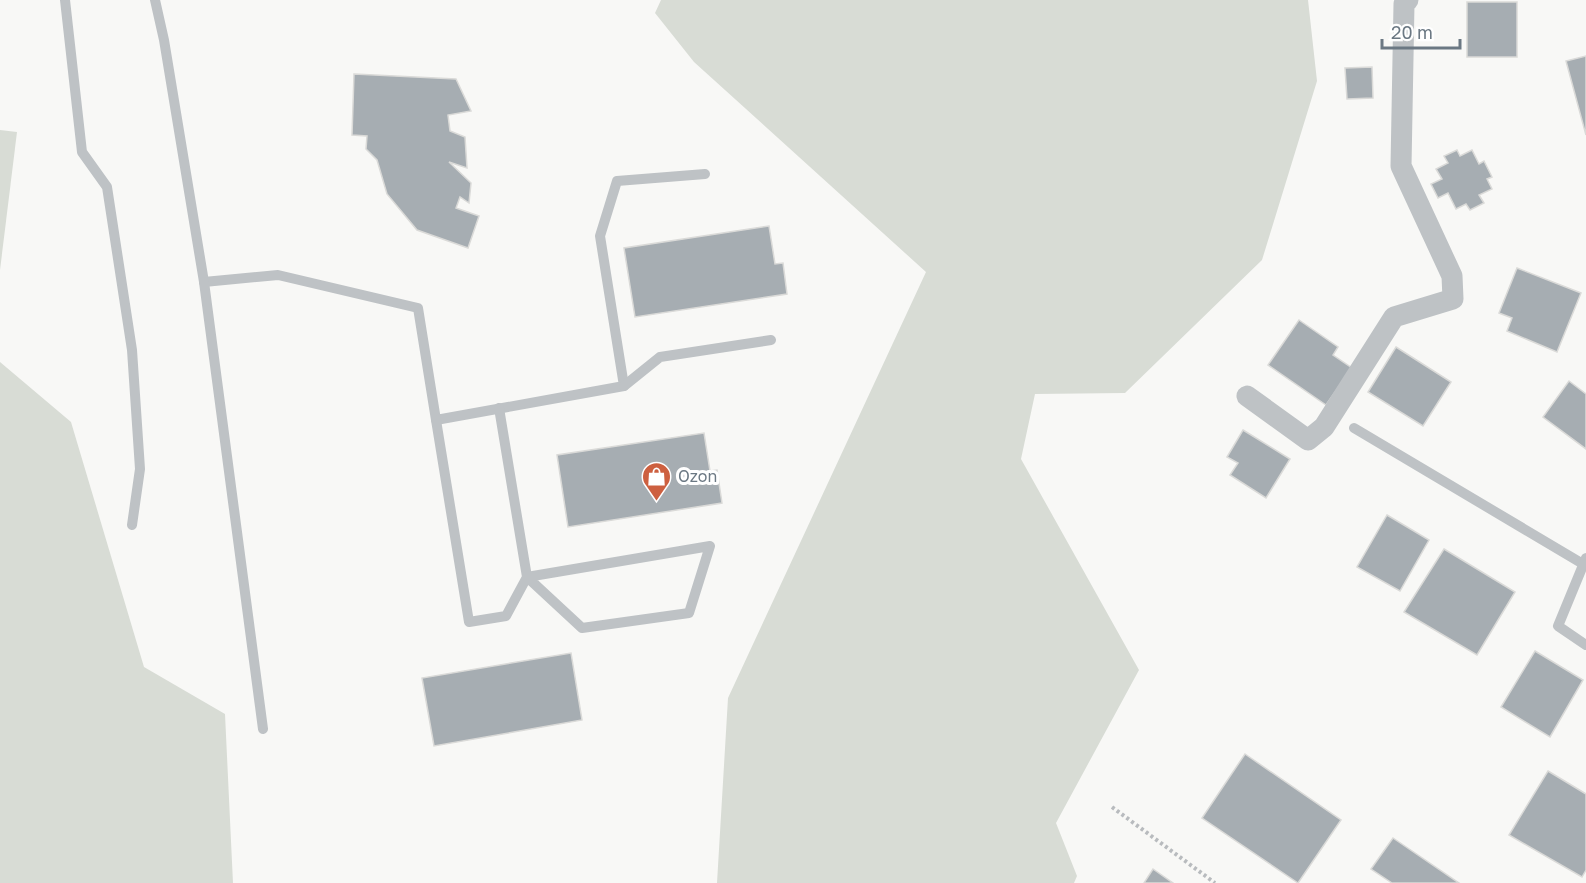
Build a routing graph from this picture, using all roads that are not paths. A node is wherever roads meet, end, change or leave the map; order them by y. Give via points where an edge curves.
1 (65, 0) edge
2 (155, 0) edge
3 (1408, 0) edge
4 (705, 174) dead end
5 (204, 282) junction
6 (771, 340) dead end
7 (624, 386) junction
8 (1247, 396) dead end
9 (499, 408) junction
10 (436, 420) junction
11 (1354, 428) dead end
12 (132, 525) dead end
13 (1584, 561) edge
14 (526, 577) junction
15 (1586, 645) edge
16 (263, 729) dead end

1 - 12 lane via 82,152 107,187 132,350 140,469
2 - 5 lane
3 - 8 street via 1404,4 1401,166 1452,276 1453,299 1394,317 1324,427 1308,440
4 - 7 lane via 617,181 600,236
5 - 10 lane via 278,275 418,308
5 - 16 lane
6 - 7 lane via 660,357
7 - 9 lane
9 - 10 lane
9 - 14 lane
10 - 14 lane via 469,622 506,616
11 - 13 lane
13 - 15 lane via 1558,626
14 - 14 lane via 596,566 710,546 689,613 582,628

